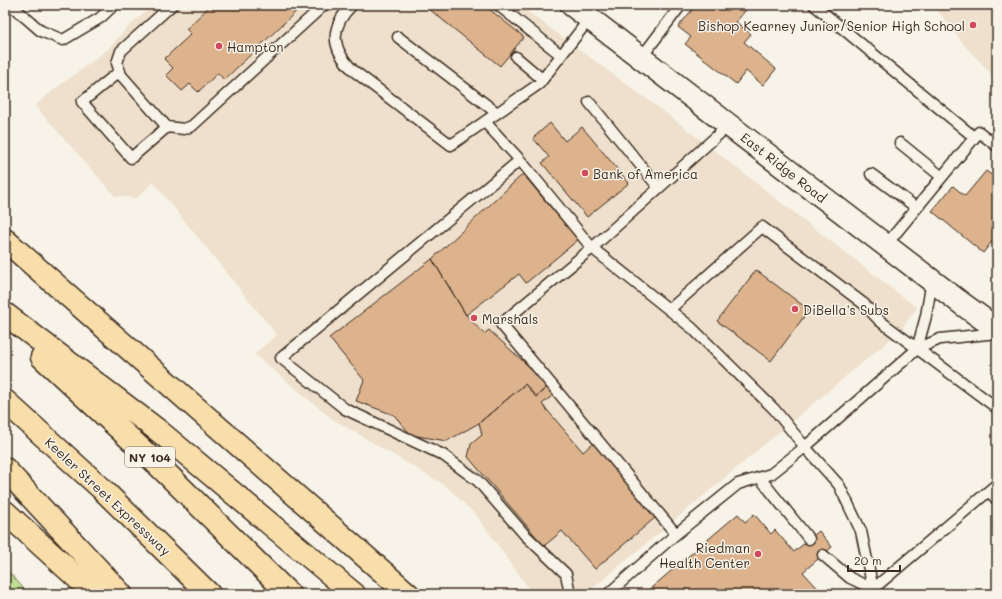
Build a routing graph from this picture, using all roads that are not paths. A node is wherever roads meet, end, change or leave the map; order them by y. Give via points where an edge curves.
1 (11, 5) edge
2 (114, 5) edge
3 (172, 5) edge
4 (324, 5) edge
5 (352, 5) edge
6 (498, 5) edge
7 (572, 5) edge
8 (681, 5) edge
9 (814, 5) edge
10 (590, 18) junction
11 (398, 37) dead end
12 (561, 55) junction
13 (516, 57) dead end
14 (642, 58) junction
15 (120, 71) junction
16 (542, 79) junction
17 (589, 102) dead end
18 (496, 114) junction
19 (485, 122) junction
20 (729, 125) junction
21 (167, 127) junction
22 (974, 137) junction
23 (900, 143) dead end
24 (997, 146) edge
25 (520, 160) junction
26 (871, 174) dead end
27 (942, 176) junction
28 (659, 188) junction
29 (917, 208) junction
30 (5, 240) edge
31 (886, 245) junction
32 (592, 248) junction
33 (932, 280) junction
34 (669, 310) junction
35 (5, 314) edge
36 (5, 325) edge
37 (997, 329) edge
38 (997, 333) edge
39 (917, 349) junction
40 (5, 401) edge
41 (997, 408) edge
42 (805, 447) junction
43 (5, 469) edge
44 (760, 478) junction
45 (993, 487) edge
46 (997, 500) edge
47 (5, 512) edge
48 (676, 534) junction
49 (809, 539) dead end
50 (823, 555) dead end
51 (875, 592) edge
52 (95, 594) edge
53 (121, 594) edge
54 (209, 594) edge
55 (290, 594) edge
56 (354, 594) edge
57 (408, 594) edge
58 (570, 594) edge
59 (608, 594) edge

1 - 2 lane via 41,32 63,40 100,18
3 - 15 lane via 121,51 117,63
4 - 21 lane via 192,126 184,129
5 - 19 lane via 336,28 336,39 338,51 354,71 451,145
6 - 12 lane
7 - 10 main road, East Ridge Road
8 - 14 lane
9 - 22 lane
10 - 12 lane
10 - 14 main road, East Ridge Road
11 - 18 lane
12 - 16 lane
13 - 16 lane
14 - 20 main road, East Ridge Road
15 - 21 lane
15 - 21 lane via 82,102 131,158
16 - 18 lane
17 - 28 lane
18 - 19 lane
19 - 25 lane
20 - 28 lane
20 - 31 main road, East Ridge Road
22 - 24 lane via 979,132
22 - 27 lane
23 - 27 lane
25 - 32 lane
25 - 58 lane via 282,358 345,410 442,455 478,481 525,535 566,574
26 - 29 lane
27 - 29 lane
28 - 32 lane
29 - 31 lane
30 - 57 main road
31 - 33 main road, East Ridge Road
32 - 34 lane
32 - 48 lane via 501,324
33 - 37 main road, East Ridge Road
33 - 39 lane
34 - 39 lane via 762,227 864,304 880,321
34 - 42 lane via 692,328 774,409
35 - 56 main road via 160,432
36 - 55 main road, NY 104 via 153,460
38 - 39 lane via 940,339
39 - 41 lane
39 - 42 lane
40 - 54 main road, Keeler Street Expressway via 106,493
42 - 44 lane via 771,474
42 - 51 lane via 839,485 861,530
43 - 53 main road
44 - 48 lane via 738,484
44 - 49 lane
45 - 46 lane
45 - 51 lane
47 - 52 main road
48 - 59 lane
50 - 51 lane via 850,578

